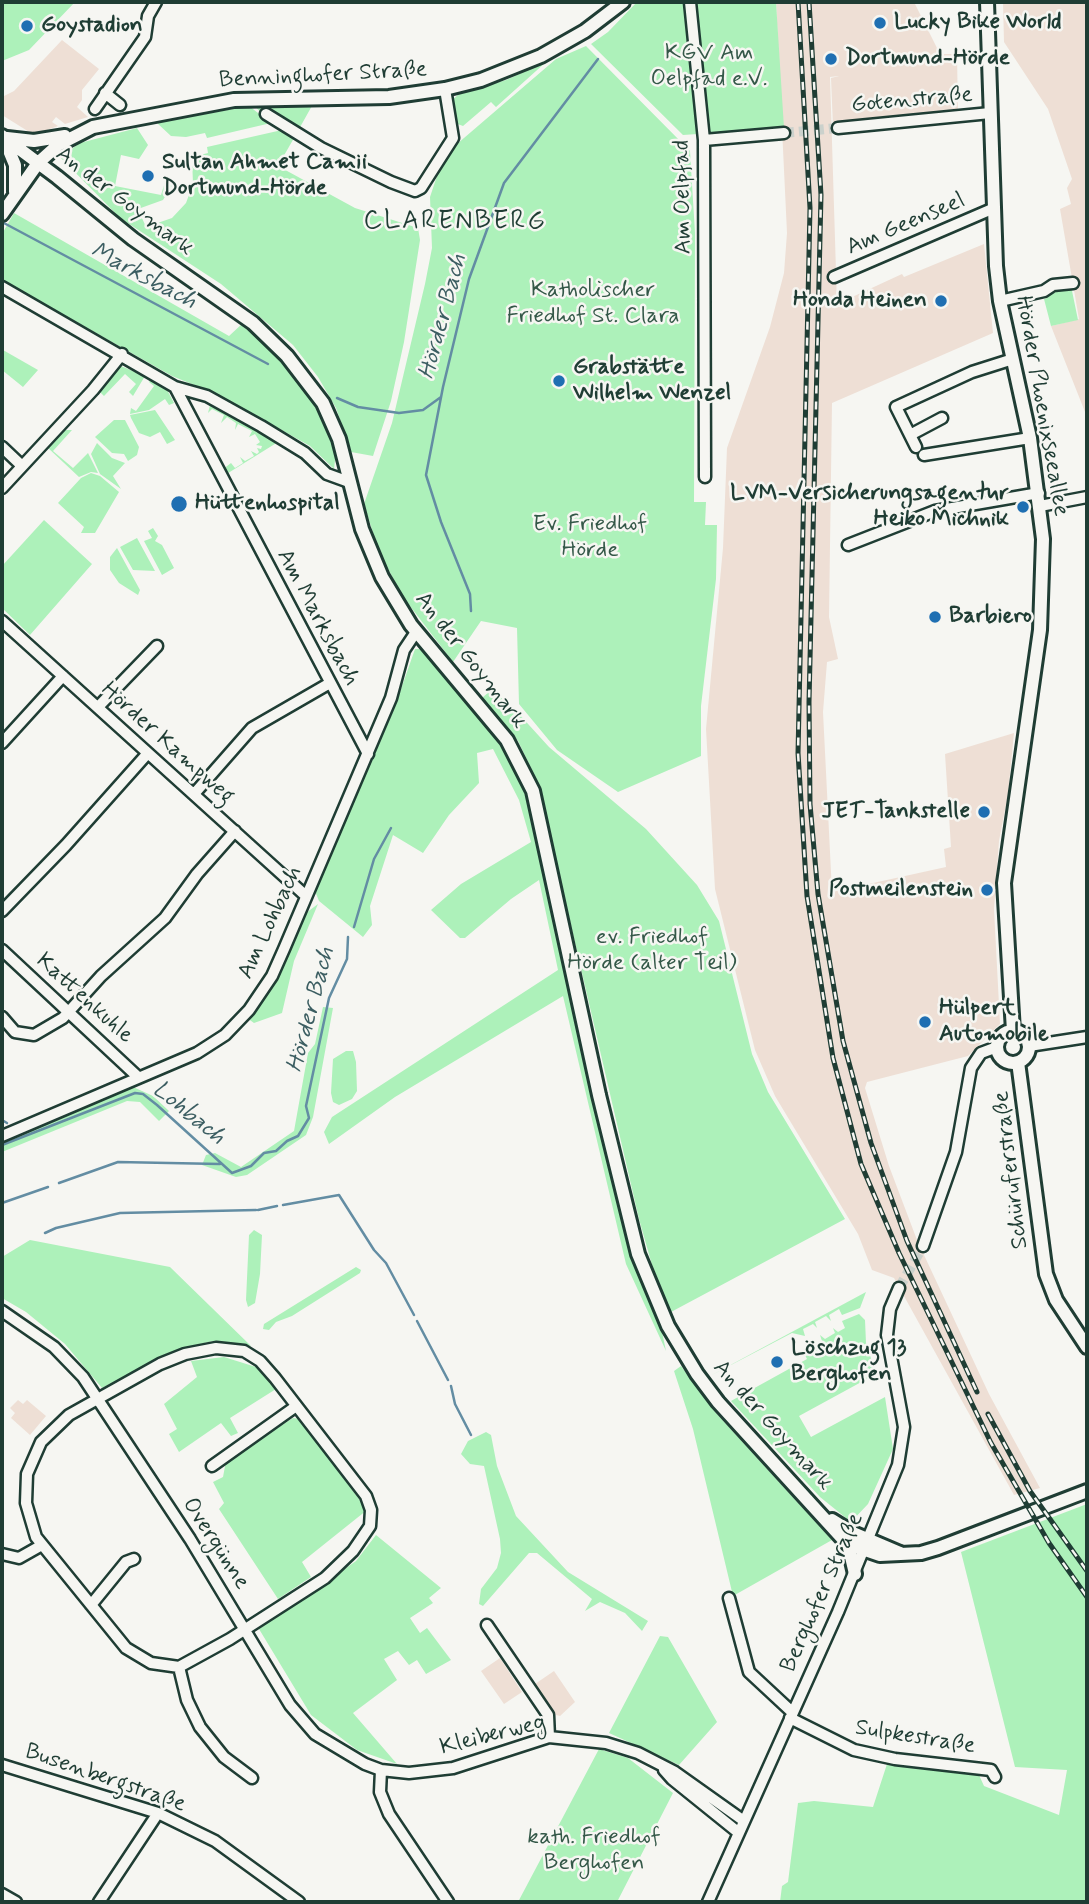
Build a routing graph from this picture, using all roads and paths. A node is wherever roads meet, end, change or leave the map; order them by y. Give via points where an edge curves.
1 (156, 2) edge
2 (623, 2) edge
3 (690, 2) edge
4 (987, 2) edge
5 (445, 89) junction
6 (105, 93) junction
7 (120, 105) dead end
8 (95, 109) dead end
9 (989, 113) junction
10 (266, 114) dead end
11 (838, 128) tunnel mouth
12 (784, 133) tunnel mouth
13 (77, 134) junction
14 (3, 137) edge
15 (704, 140) junction
16 (38, 163) junction
17 (15, 192) junction
18 (992, 209) junction
19 (2, 213) edge
20 (834, 277) dead end
21 (1073, 284) dead end
22 (2, 287) edge
23 (1000, 301) junction
24 (122, 354) junction
25 (1013, 359) junction
26 (175, 387) junction
27 (942, 418) dead end
28 (910, 435) junction
29 (1030, 439) junction
30 (2, 447) edge
31 (916, 447) dead end
32 (924, 455) dead end
33 (22, 465) junction
34 (705, 477) dead end
35 (349, 482) junction
36 (2, 488) edge
37 (1087, 497) edge
38 (1040, 500) junction
39 (848, 545) dead end
40 (2, 621) edge
41 (416, 632) junction
42 (157, 646) dead end
43 (64, 676) junction
44 (330, 683) junction
45 (98, 707) junction
46 (2, 743) edge
47 (148, 753) junction
48 (368, 754) junction
49 (194, 794) junction
50 (235, 831) junction
51 (306, 896) junction
52 (2, 911) edge
53 (2, 950) edge
54 (68, 1011) junction
55 (2, 1017) edge
56 (1013, 1031) junction
57 (1087, 1037) edge
58 (1028, 1046) junction
59 (997, 1047) junction
60 (1018, 1062) junction
61 (138, 1077) junction
62 (2, 1136) edge
63 (923, 1246) tunnel mouth
64 (899, 1288) tunnel mouth
65 (2, 1311) edge
66 (1087, 1347) edge
67 (99, 1399) junction
68 (295, 1407) junction
69 (212, 1466) dead end
70 (1087, 1491) edge
71 (820, 1511) junction
72 (848, 1544) junction
73 (42, 1545) junction
74 (867, 1545) junction
75 (2, 1554) edge
76 (134, 1559) dead end
77 (855, 1574) junction
78 (729, 1598) dead end
79 (91, 1605) junction
80 (487, 1625) dead end
81 (244, 1628) junction
82 (179, 1667) junction
83 (791, 1715) junction
84 (549, 1737) junction
85 (2, 1765) edge
86 (664, 1769) junction
87 (381, 1770) junction
88 (408, 1773) joint
89 (995, 1777) dead end
90 (252, 1778) dead end
91 (158, 1813) junction
92 (744, 1821) junction
93 (739, 1833) junction
94 (2, 1894) edge
95 (16, 1902) edge
96 (99, 1902) edge
97 (299, 1902) edge
98 (447, 1902) edge
99 (708, 1902) edge

1 - 6 street via 145,37
2 - 5 main road, Benninghofer Straße via 541,56
3 - 15 street, Am Oelpfad
4 - 9 main road, Hörder Phoenixseeallee
5 - 10 street via 453,138 415,191 333,154
5 - 13 main road, Benninghofer Straße via 369,98 234,100 114,122
6 - 7 street
6 - 8 street
9 - 11 street, Gotenstraße
9 - 18 main road, Hörder Phoenixseeallee
12 - 15 street
13 - 14 main road via 34,141
13 - 16 main road, Benninghofer Straße
14 - 16 main road, An der Goymark
14 - 17 main road via 15,165
15 - 34 street, Am Oelpfad
16 - 17 main road, Benninghofer Straße
16 - 35 main road, An der Goymark via 133,239 236,310 287,356 330,416
17 - 19 main road, Benninghofer Straße
18 - 20 street, Am Geenseel
18 - 23 main road, Hörder Phoenixseeallee
21 - 23 street via 1053,285
22 - 24 street
23 - 25 main road, Hörder Phoenixseeallee
24 - 26 street
24 - 33 street
25 - 28 street via 972,372 896,407
25 - 29 main road, Hörder Phoenixseeallee
26 - 35 street via 207,396 305,453 327,474
26 - 44 street, Am Marksbach
27 - 28 street
28 - 31 street
29 - 32 street
29 - 38 main road, Hörder Phoenixseeallee
30 - 33 street
33 - 36 street
35 - 41 main road, An der Goymark via 374,560
37 - 38 street
38 - 39 street via 935,510
38 - 56 main road, Hörder Phoenixseeallee via 1040,630 1004,898
40 - 43 street, Hörder Kampweg
41 - 48 street, Am Lohbach via 404,650
41 - 71 main road, An der Goymark via 507,740 533,792 602,1108 638,1255 653,1295 710,1392
42 - 45 street
43 - 45 street, Hörder Kampweg
43 - 46 street
44 - 48 street, Am Marksbach
44 - 49 street via 252,728
45 - 47 street, Hörder Kampweg
47 - 49 street, Hörder Kampweg
47 - 52 street
48 - 51 street, Am Lohbach
49 - 50 street, Hörder Kampweg
50 - 51 street, Hörder Kampweg
50 - 54 street via 165,918
51 - 61 street, Am Lohbach via 272,976 226,1035 197,1053
53 - 54 street, Kattenkuhle
54 - 55 street via 34,1035 15,1032
54 - 61 street, Kattenkuhle
56 - 58 main road via 1022,1034
56 - 59 main road via 1000,1037
57 - 58 street
58 - 60 main road via 1026,1056
59 - 60 main road via 1004,1059
59 - 63 street via 981,1053 971,1068 956,1152
60 - 66 main road, Schüruferstraße via 1046,1275 1056,1300
61 - 62 street, Am Lohbach
64 - 74 street, Berghofer Straße via 890,1309 887,1335 902,1404 903,1444
65 - 67 street, Overgünne via 65,1357
67 - 68 street via 160,1364 216,1348 244,1351 260,1361
67 - 73 street via 53,1428 29,1467 26,1503
67 - 81 street, Overgünne
68 - 69 street
68 - 81 street via 366,1496 370,1526 353,1551 324,1578
70 - 74 main road, An der Goymark via 938,1548 904,1555
71 - 72 main road, An der Goymark
71 - 74 main road, An der Goymark
72 - 74 main road, An der Goymark
72 - 77 main road
73 - 75 street via 19,1558
73 - 79 street
74 - 77 street, Berghofer Straße
76 - 79 street via 126,1562
77 - 83 street, Berghofer Straße
78 - 83 street, Sulpkestraße via 749,1671
79 - 82 street via 136,1657
80 - 84 street via 548,1714
81 - 82 street
81 - 87 street, Overgünne via 302,1722 346,1755
82 - 90 street via 200,1727 224,1757
83 - 89 street, Sulpkestraße via 854,1750 991,1769
83 - 92 street, Berghofer Straße
84 - 86 street, Kleiberweg via 625,1748
84 - 88 street, Kleiberweg via 453,1768
85 - 91 street, Busenbergstraße
86 - 92 street, Kleiberweg
86 - 93 street, Kleiberweg
87 - 88 street, Overgünne
87 - 98 street via 380,1792 390,1814
91 - 96 street
91 - 97 street, Busenbergstraße via 215,1841
92 - 93 street, Berghofer Straße
93 - 99 street, Berghofer Straße
94 - 95 street

